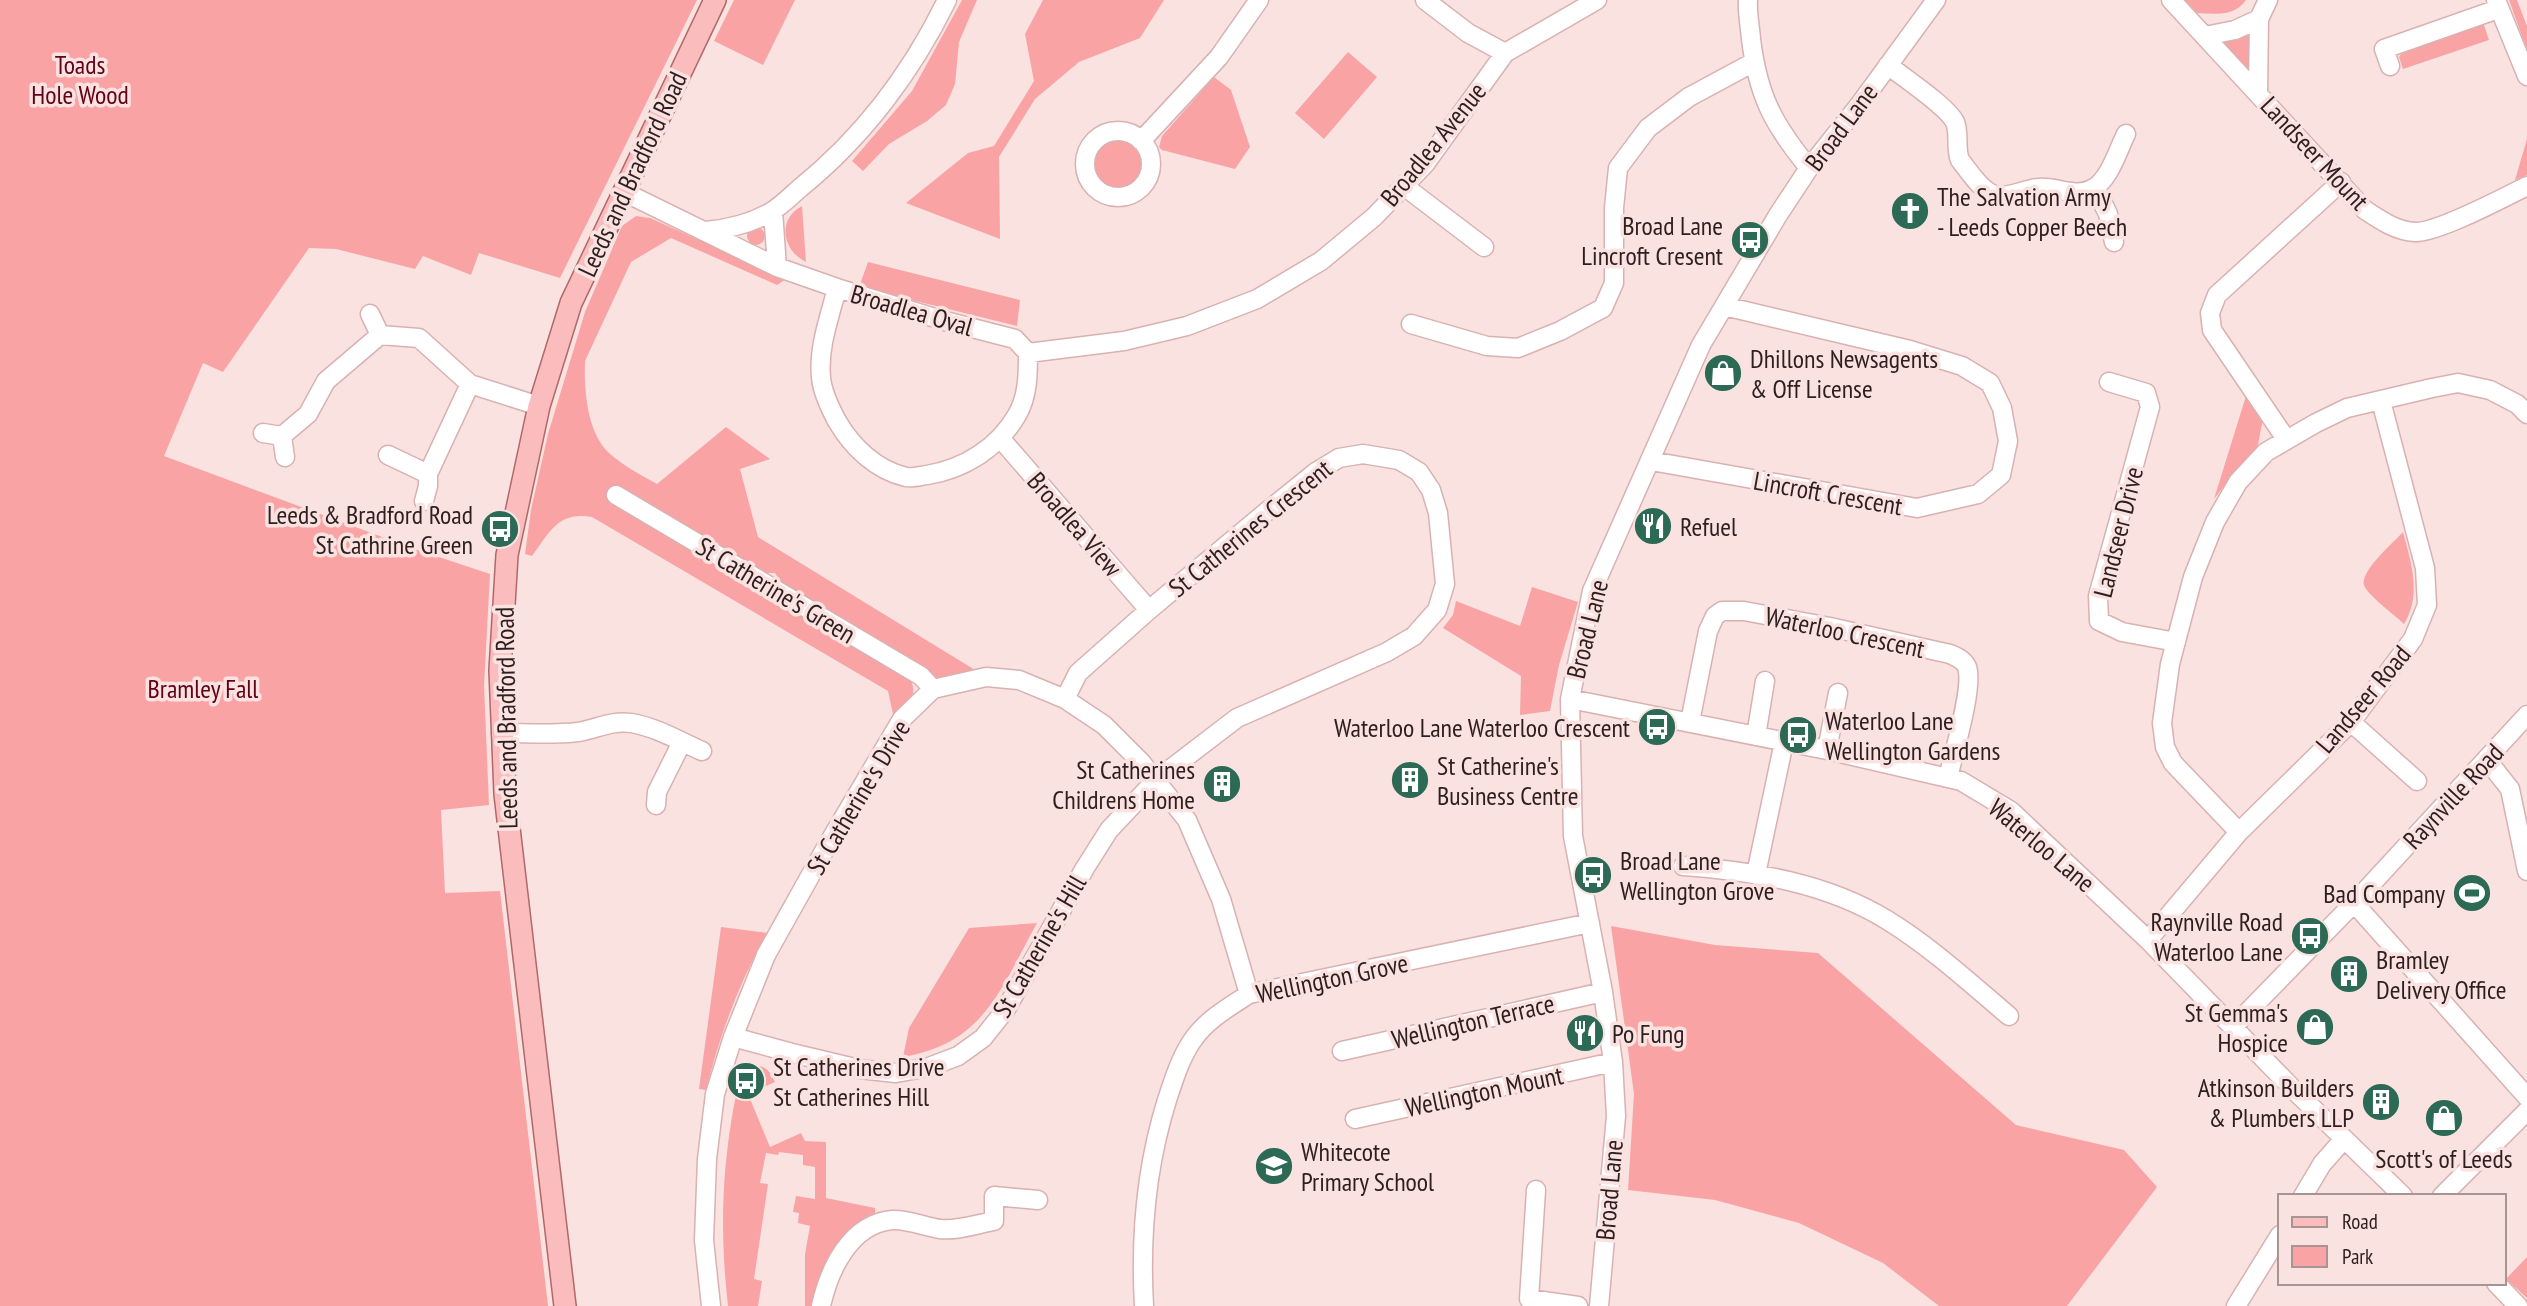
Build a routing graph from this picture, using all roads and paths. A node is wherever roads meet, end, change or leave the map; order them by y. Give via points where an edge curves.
1 (715, 0) edge
2 (947, 0) edge
3 (1259, 0) edge
4 (1425, 0) edge
5 (1597, 0) edge
6 (1748, 0) edge
7 (1936, 0) edge
8 (2171, 0) edge
9 (2268, 0) edge
10 (2497, 5) edge
11 (2259, 19) junction
12 (2205, 36) junction
13 (1505, 53) junction
14 (1754, 62) junction
15 (1888, 65) junction
16 (2390, 66) dead end
17 (2527, 76) edge
18 (2258, 93) junction
19 (2126, 134) dead end
20 (1142, 141) dead end
21 (1809, 167) junction
22 (2341, 182) junction
23 (1404, 186) junction
24 (2527, 186) edge
25 (2095, 187) junction
26 (624, 192) junction
27 (773, 211) junction
28 (705, 231) junction
29 (2114, 242) dead end
30 (1483, 247) dead end
31 (777, 267) junction
32 (837, 288) junction
33 (1724, 306) junction
34 (370, 314) dead end
35 (1411, 324) dead end
36 (380, 335) junction
37 (1028, 353) junction
38 (2109, 382) dead end
39 (470, 384) junction
40 (2381, 401) junction
41 (539, 406) junction
42 (2527, 414) edge
43 (263, 433) dead end
44 (282, 436) junction
45 (1001, 439) junction
46 (2286, 439) junction
47 (388, 455) dead end
48 (285, 457) dead end
49 (1651, 461) junction
50 (428, 474) junction
51 (616, 495) dead end
52 (424, 501) dead end
53 (1149, 610) junction
54 (2176, 642) junction
55 (1765, 681) dead end
56 (933, 689) junction
57 (1838, 693) dead end
58 (1065, 698) junction
59 (1570, 699) junction
60 (2527, 715) edge
61 (1689, 722) junction
62 (2351, 722) junction
63 (501, 733) junction
64 (1756, 736) junction
65 (682, 742) junction
66 (1784, 742) junction
67 (1827, 750) junction
68 (702, 751) dead end
69 (2487, 760) junction
70 (1948, 778) junction
71 (1156, 780) junction
72 (2417, 781) dead end
73 (656, 805) dead end
74 (2239, 832) junction
75 (1683, 866) dead end
76 (2527, 871) edge
77 (1756, 874) junction
78 (2354, 903) junction
79 (1590, 923) junction
80 (2148, 940) junction
81 (1603, 992) junction
82 (1250, 994) junction
83 (2009, 1016) dead end
84 (2233, 1027) junction
85 (733, 1037) junction
86 (1342, 1051) dead end
87 (1613, 1062) junction
88 (2527, 1097) edge
89 (2527, 1111) edge
90 (1355, 1119) dead end
91 (2344, 1139) junction
92 (1536, 1191) dead end
93 (2304, 1194) edge
94 (2401, 1194) edge
95 (2444, 1194) edge
96 (1038, 1199) dead end
97 (2278, 1237) edge
98 (2498, 1285) edge
99 (1527, 1303) edge
100 (565, 1306) edge
101 (711, 1306) edge
102 (821, 1306) edge
103 (1144, 1306) edge
104 (1578, 1306) edge
105 (1599, 1306) edge
106 (2236, 1306) edge
107 (2518, 1306) edge

1 - 26 main road, Leeds and Bradford Road
2 - 27 street via 865,126
3 - 20 street via 1219,57
4 - 13 street via 1468,33
5 - 13 street, Broadlea Avenue
6 - 14 street
7 - 15 street, Broad Lane
8 - 12 street, Landseer Mount
9 - 11 street
10 - 16 street via 2384,49
10 - 17 street
11 - 12 street
11 - 18 street
12 - 18 street, Landseer Mount
13 - 23 street, Broadlea Avenue
14 - 21 street via 1764,101 1783,136
14 - 35 street via 1689,97 1648,128 1619,168 1614,283 1603,308 1518,348 1486,346
15 - 21 street, Broad Lane
15 - 25 street via 1950,114 1958,132 1960,160 1990,192 2005,195 2039,187 2078,192
18 - 22 street, Landseer Mount
19 - 25 street
21 - 33 street, Broad Lane
22 - 24 street, Landseer Mount via 2365,210 2386,224 2416,232 2444,225
22 - 46 street via 2217,295 2210,313 2212,330
23 - 30 street
23 - 37 street, Broadlea Avenue via 1321,261 1257,299 1187,326 1124,341
25 - 29 street
26 - 28 street
26 - 41 main road, Leeds and Bradford Road via 571,303
27 - 28 street via 730,229
27 - 31 street
28 - 31 street
31 - 32 street
32 - 37 street, Broadlea Oval via 1015,339
32 - 45 street, Broadlea Oval via 822,347 821,378 845,435 864,455 884,470 908,477 940,473 969,462
33 - 49 street, Broad Lane via 1701,345
33 - 49 street, Lincroft Crescent via 1910,350 1962,366 1990,383 2003,408 2008,441 2001,475 1978,494 1917,509
34 - 36 street
36 - 39 street via 419,338
36 - 44 street via 326,382 308,414
37 - 45 street, Broadlea Oval via 1028,383 1022,403
38 - 54 street, Landseer Drive via 2146,393 2150,407 2098,596 2099,621 2122,632
39 - 41 street
39 - 50 street
40 - 42 street via 2458,383 2490,390
40 - 46 street via 2347,408
40 - 62 street, Landseer Road via 2425,568 2427,605 2413,639
41 - 63 main road, Leeds and Bradford Road via 507,555
43 - 44 street
44 - 48 street
45 - 53 street, Broadlea View
46 - 54 street via 2238,482 2215,522 2193,577
47 - 50 street
49 - 59 street, Broad Lane via 1592,591
50 - 52 street
51 - 56 street, St Catherine's Green via 921,676
53 - 58 street, St Catherines Crescent via 1078,673
53 - 71 street, St Catherines Crescent via 1339,458 1363,454 1399,460 1419,472 1431,490 1445,584 1437,610 1414,636 1237,718
54 - 74 street via 2162,723 2165,747 2173,763
55 - 64 street
56 - 58 street via 986,677 1019,680
56 - 85 street, St Catherine's Drive via 902,719 828,844 766,955
57 - 67 street
58 - 71 street via 1104,725
59 - 61 street, Waterloo Lane
59 - 79 street, Broad Lane via 1573,836
60 - 69 street, Raynville Road
61 - 64 street, Waterloo Lane
61 - 70 street, Waterloo Crescent via 1708,631 1722,611 1830,627 1950,654 1964,662 1968,691
62 - 72 street
62 - 74 street, Landseer Road
63 - 65 street via 574,732 613,722 651,728
63 - 100 main road, Leeds and Bradford Road via 513,881
64 - 66 street, Waterloo Lane
65 - 68 street
65 - 73 street via 657,792
66 - 67 street, Waterloo Lane
66 - 77 street
67 - 70 street, Waterloo Lane
69 - 76 street via 2510,789
69 - 78 street, Raynville Road
70 - 80 street, Waterloo Lane via 2011,811
71 - 82 street via 1187,820 1222,899
71 - 85 street, St Catherine's Hill via 1109,830 1006,1009 983,1038 958,1056 929,1068 896,1073 846,1066
74 - 80 street, Landseer Road
75 - 77 street
77 - 83 street via 1830,892 1887,920
78 - 84 street, Raynville Road
78 - 88 street
79 - 81 street, Broad Lane
79 - 82 street, Wellington Grove
80 - 84 street, Waterloo Lane
81 - 86 street, Wellington Terrace
81 - 87 street, Broad Lane
82 - 103 street, Wellington Grove via 1216,1015 1192,1040 1177,1070 1161,1121 1144,1214
84 - 91 street, Waterloo Lane
85 - 101 street, St Catherine's Drive via 715,1094 707,1159 704,1240
87 - 90 street, Wellington Mount
87 - 105 street, Broad Lane via 1616,1116
89 - 95 street
91 - 93 street
91 - 94 street, Waterloo Lane
92 - 99 street
96 - 102 street via 994,1196 994,1221 967,1226 943,1229 894,1220 877,1223 839,1255
97 - 106 street
98 - 107 street
99 - 104 street

